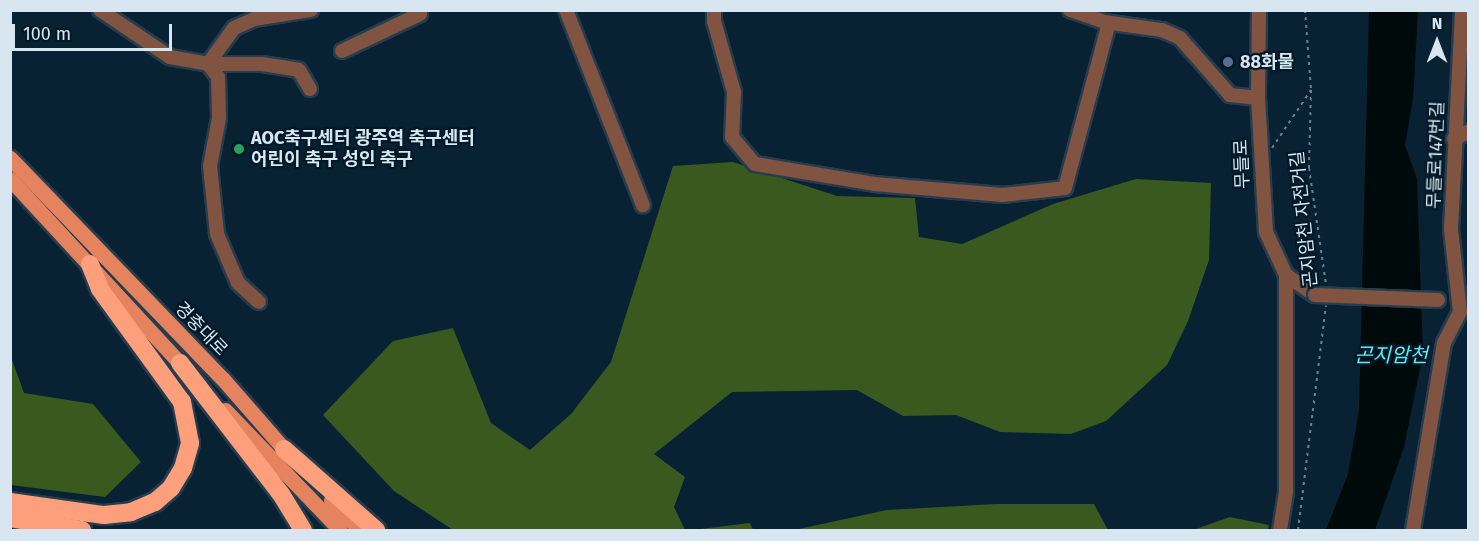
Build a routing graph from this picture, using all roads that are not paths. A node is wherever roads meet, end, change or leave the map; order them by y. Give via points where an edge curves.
1 (100, 10) edge
2 (311, 10) edge
3 (420, 10) edge
4 (566, 10) edge
5 (714, 10) edge
6 (1070, 10) edge
7 (1260, 10) edge
8 (1462, 10) edge
9 (1109, 23) junction
10 (342, 51) dead end
11 (208, 64) junction
12 (310, 89) dead end
13 (1258, 98) junction
14 (1468, 132) edge
15 (1454, 139) junction
16 (10, 158) edge
17 (10, 180) edge
18 (643, 205) dead end
19 (90, 264) junction
20 (1287, 275) junction
21 (1465, 300) edge
22 (259, 302) dead end
23 (180, 363) junction
24 (284, 449) junction
25 (10, 502) edge
26 (10, 518) edge
27 (82, 531) edge
28 (303, 531) edge
29 (340, 531) edge
30 (360, 531) edge
31 (376, 531) edge
32 (1280, 531) edge
33 (1413, 531) edge

1 - 11 street via 170,57
2 - 11 street via 254,19 234,28
3 - 10 street via 420,14
4 - 18 street
5 - 9 street via 734,92 732,137 755,164 874,184 1003,195 1065,188
6 - 9 street
7 - 13 street, 무들로
8 - 15 street, 무들로147번길
9 - 13 street via 1162,30 1180,38 1230,95
11 - 12 street via 262,64 299,70
11 - 22 street via 218,76 219,118 210,166 217,234 238,283
13 - 20 street, 무들로 via 1266,232
14 - 15 street
15 - 21 street, 무들로147번길 via 1451,229
16 - 24 main road, 경충대로 via 222,378
17 - 19 main road
19 - 23 main road
19 - 25 highway via 100,289 182,402 190,443 183,468 171,488 155,502 131,512 104,515
20 - 21 street, 무들로, bridge via 1322,297
20 - 32 street via 1286,491
21 - 33 street via 1444,343
23 - 28 highway via 280,494
23 - 29 main road
24 - 30 main road, 경충대로
24 - 31 highway
26 - 27 highway

